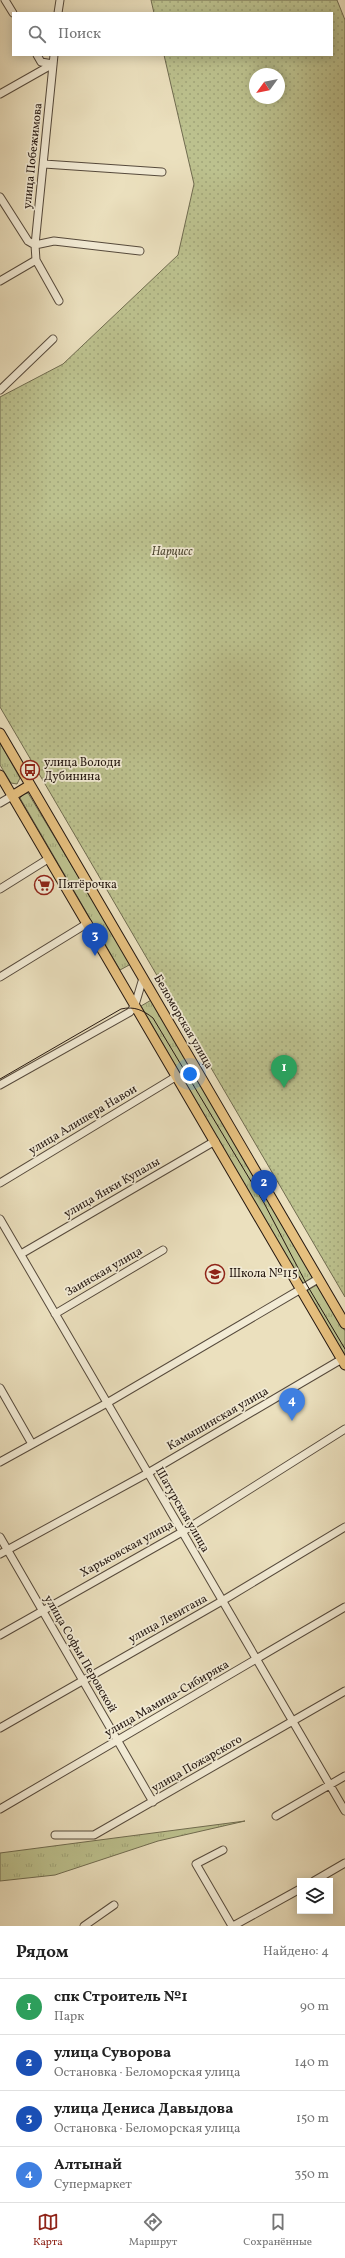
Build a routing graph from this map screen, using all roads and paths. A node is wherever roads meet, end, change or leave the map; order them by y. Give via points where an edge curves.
1 (5, 0) edge
2 (60, 0) edge
3 (12, 12) edge
4 (58, 12) edge
5 (38, 56) edge
6 (54, 56) edge
7 (53, 64) junction
8 (0, 94) edge
9 (44, 164) junction
10 (162, 172) dead end
11 (0, 197) edge
12 (35, 244) junction
13 (140, 251) dead end
14 (36, 260) junction
15 (0, 281) edge
16 (59, 301) dead end
17 (53, 339) dead end
18 (0, 390) edge
19 (0, 733) edge
20 (0, 775) edge
21 (30, 785) junction
22 (12, 796) junction
23 (0, 804) edge
24 (48, 859) junction
25 (0, 888) edge
26 (88, 923) junction
27 (0, 977) edge
28 (143, 978) junction
29 (135, 1005) junction
30 (177, 1076) junction
31 (0, 1085) edge
32 (215, 1141) junction
33 (0, 1183) edge
34 (0, 1219) edge
35 (163, 1250) dead end
36 (20, 1254) junction
37 (318, 1279) junction
38 (301, 1289) junction
39 (55, 1314) junction
40 (345, 1324) edge
41 (343, 1362) edge
42 (0, 1388) edge
43 (107, 1403) junction
44 (345, 1429) edge
45 (32, 1444) junction
46 (0, 1462) edge
47 (148, 1473) junction
48 (345, 1527) edge
49 (182, 1532) junction
50 (0, 1538) edge
51 (7, 1550) junction
52 (0, 1554) edge
53 (222, 1601) junction
54 (345, 1607) edge
55 (42, 1610) junction
56 (0, 1635) edge
57 (257, 1660) junction
58 (82, 1680) junction
59 (345, 1691) edge
60 (292, 1721) junction
61 (0, 1728) edge
62 (117, 1740) junction
63 (345, 1776) edge
64 (330, 1785) junction
65 (153, 1802) junction
66 (0, 1809) edge
67 (345, 1812) edge
68 (276, 1816) dead end
69 (55, 1835) dead end
70 (223, 1850) dead end
71 (345, 1864) edge
72 (319, 1878) edge
73 (297, 1891) edge
74 (114, 1906) dead end
75 (84, 1926) edge
76 (233, 1926) edge

1 - 3 street
2 - 4 street
5 - 7 street via 41,62
6 - 7 street, улица Побежимова
7 - 8 street
7 - 9 street, улица Побежимова
9 - 10 street
9 - 12 street, улица Побежимова
11 - 12 street via 28,241
12 - 13 street via 54,241
12 - 14 street, улица Побежимова
14 - 15 street
14 - 16 street
17 - 18 street
19 - 21 main road, Беломорская улица
20 - 22 main road
21 - 22 main road
21 - 28 main road, Беломорская улица
22 - 23 street
22 - 24 main road
24 - 25 street
24 - 26 main road
26 - 27 street
26 - 29 main road
28 - 29 street
28 - 37 main road, Беломорская улица
29 - 30 main road
29 - 31 street via 130,1012
30 - 32 main road
30 - 33 street, улица Алишера Навои
32 - 36 street, улица Янки Купалы
32 - 38 main road
34 - 36 street, Шатурская улица
35 - 39 street, Заинская улица
36 - 39 street, Шатурская улица
37 - 38 street
37 - 40 main road, Беломорская улица
38 - 41 main road
38 - 43 street
39 - 43 street, Шатурская улица
41 - 47 street, Камышинская улица
42 - 45 street
43 - 45 street
43 - 47 street, Шатурская улица
44 - 49 street, Харьковская улица
45 - 46 street
47 - 49 street, Шатурская улица
47 - 51 street, Камышинская улица
48 - 53 street, улица Левитана
49 - 53 street, Шатурская улица
49 - 55 street, Харьковская улица
50 - 51 street, улица Софьи Перовской
51 - 52 street, Камышинская улица
51 - 55 street, улица Софьи Перовской
53 - 57 street, Шатурская улица
53 - 58 street, улица Левитана
54 - 57 street, улица Мамина-Сибиряка
55 - 56 street, Харьковская улица
55 - 58 street, улица Софьи Перовской
57 - 60 street, Шатурская улица
57 - 62 street, улица Мамина-Сибиряка
58 - 61 street, улица Левитана
58 - 62 street, улица Софьи Перовской
59 - 60 street, улица Пожарского
60 - 64 street, Шатурская улица
60 - 65 street, улица Пожарского
62 - 65 street, улица Софьи Перовской
62 - 66 street, улица Мамина-Сибиряка
63 - 64 street
64 - 67 street, Шатурская улица
64 - 68 street
65 - 69 street, улица Пожарского via 94,1835
70 - 76 street via 196,1864
71 - 72 street
73 - 76 street
74 - 75 street

